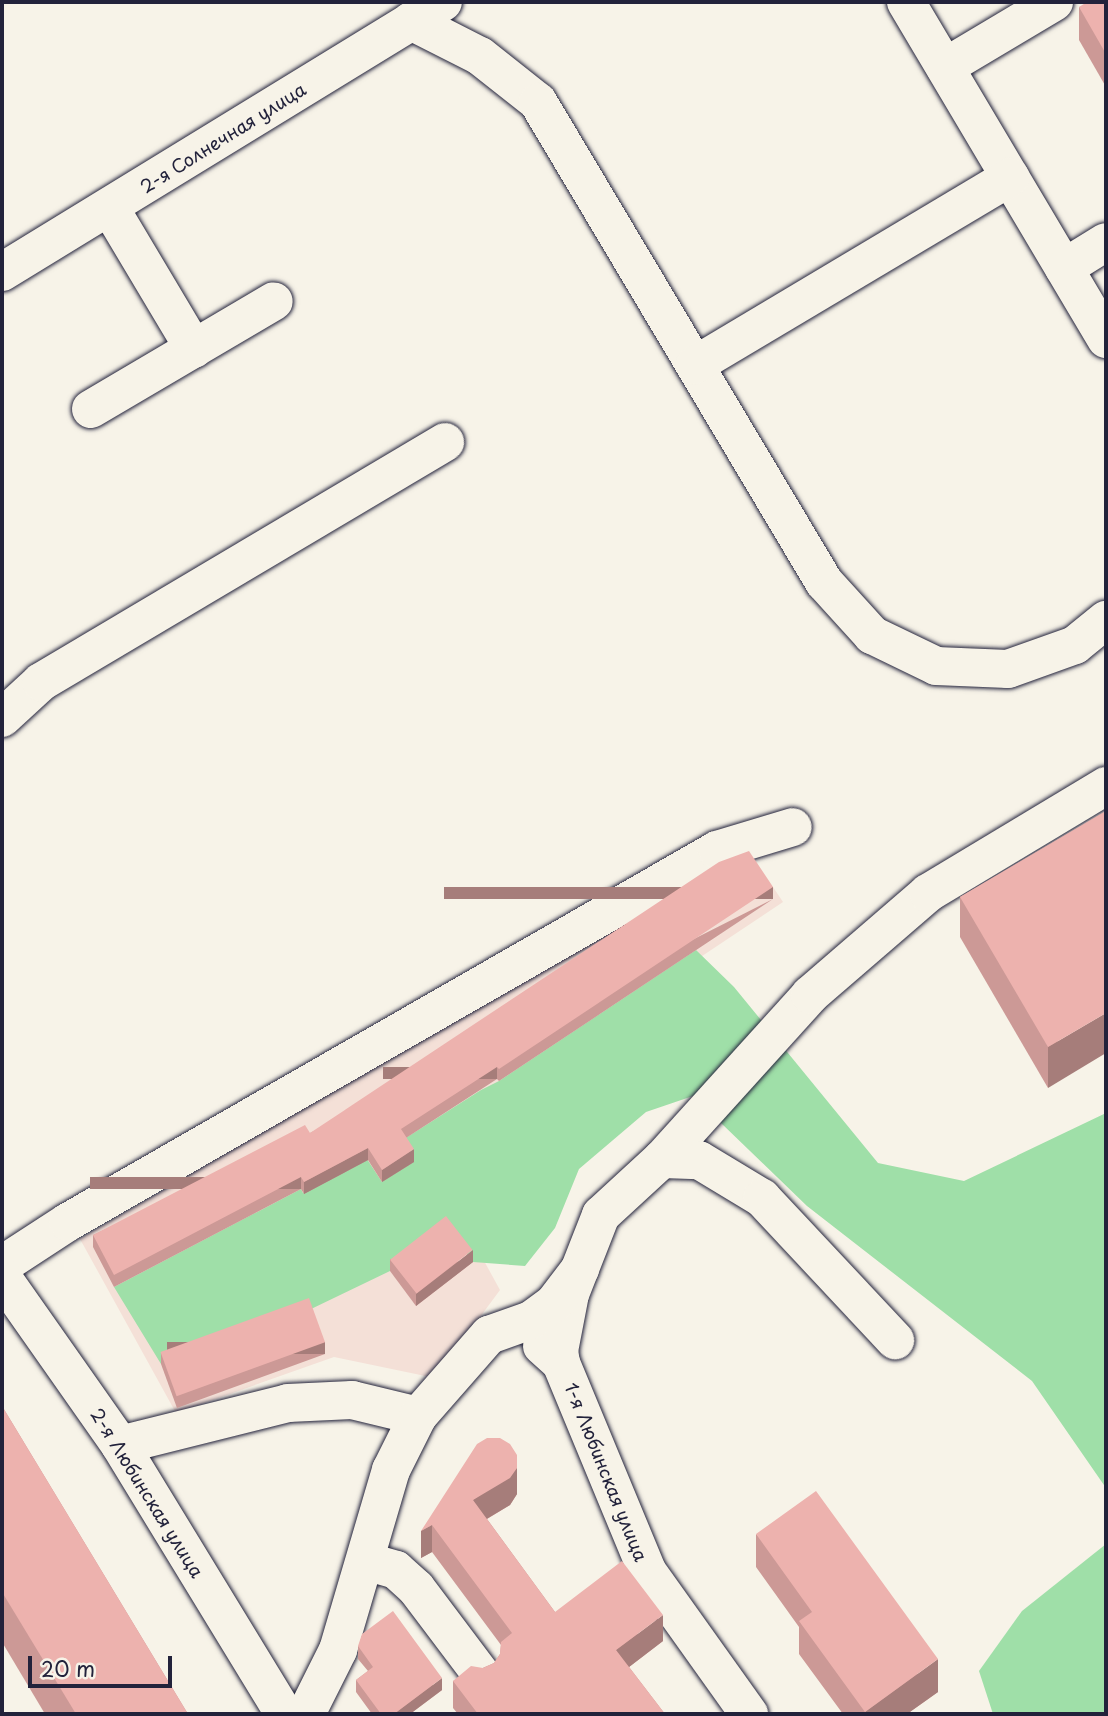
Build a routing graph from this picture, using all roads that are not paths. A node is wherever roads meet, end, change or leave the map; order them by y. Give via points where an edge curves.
1 (443, 2) edge
2 (906, 2) edge
3 (1054, 2) edge
4 (411, 21) junction
5 (944, 67) junction
6 (1010, 177) junction
7 (110, 208) junction
8 (1106, 243) edge
9 (1064, 268) junction
10 (2, 272) edge
11 (274, 301) dead end
12 (1106, 339) edge
13 (194, 349) junction
14 (695, 365) junction
15 (92, 409) dead end
16 (445, 442) dead end
17 (1106, 620) edge
18 (2, 718) edge
19 (1106, 786) edge
20 (793, 827) dead end
21 (662, 1159) junction
22 (2, 1265) edge
23 (580, 1269) junction
24 (2, 1277) edge
25 (489, 1335) junction
26 (895, 1340) dead end
27 (561, 1363) junction
28 (418, 1416) junction
29 (120, 1446) junction
30 (365, 1561) junction
31 (480, 1673) edge
32 (284, 1714) edge
33 (306, 1714) edge
34 (749, 1714) edge

1 - 4 street, 2-я Солнечная улица
2 - 5 street
3 - 5 street
4 - 7 street, 2-я Солнечная улица
4 - 14 street via 480,56 538,102
5 - 6 street
6 - 9 street
6 - 14 street
7 - 10 street, 2-я Солнечная улица
7 - 13 street
8 - 9 street
9 - 12 street
11 - 13 street
13 - 15 street
14 - 17 street via 824,582 872,635 936,666 1008,669 1075,645
16 - 18 street via 41,682
19 - 21 street via 928,893 810,995
20 - 22 street via 717,850
21 - 23 street via 601,1215
21 - 26 street via 699,1160 762,1198
23 - 25 street via 554,1303 531,1320
23 - 27 street via 568,1306
24 - 29 street, 2-я Любинская улица
25 - 27 street, 1-я Любинская улица via 544,1347
25 - 28 street
27 - 34 street, 1-я Любинская улица via 647,1571
28 - 29 street via 352,1400 288,1403
28 - 30 street via 391,1470
29 - 32 street, 2-я Любинская улица
30 - 31 street via 396,1570 416,1588
30 - 33 street via 338,1650

